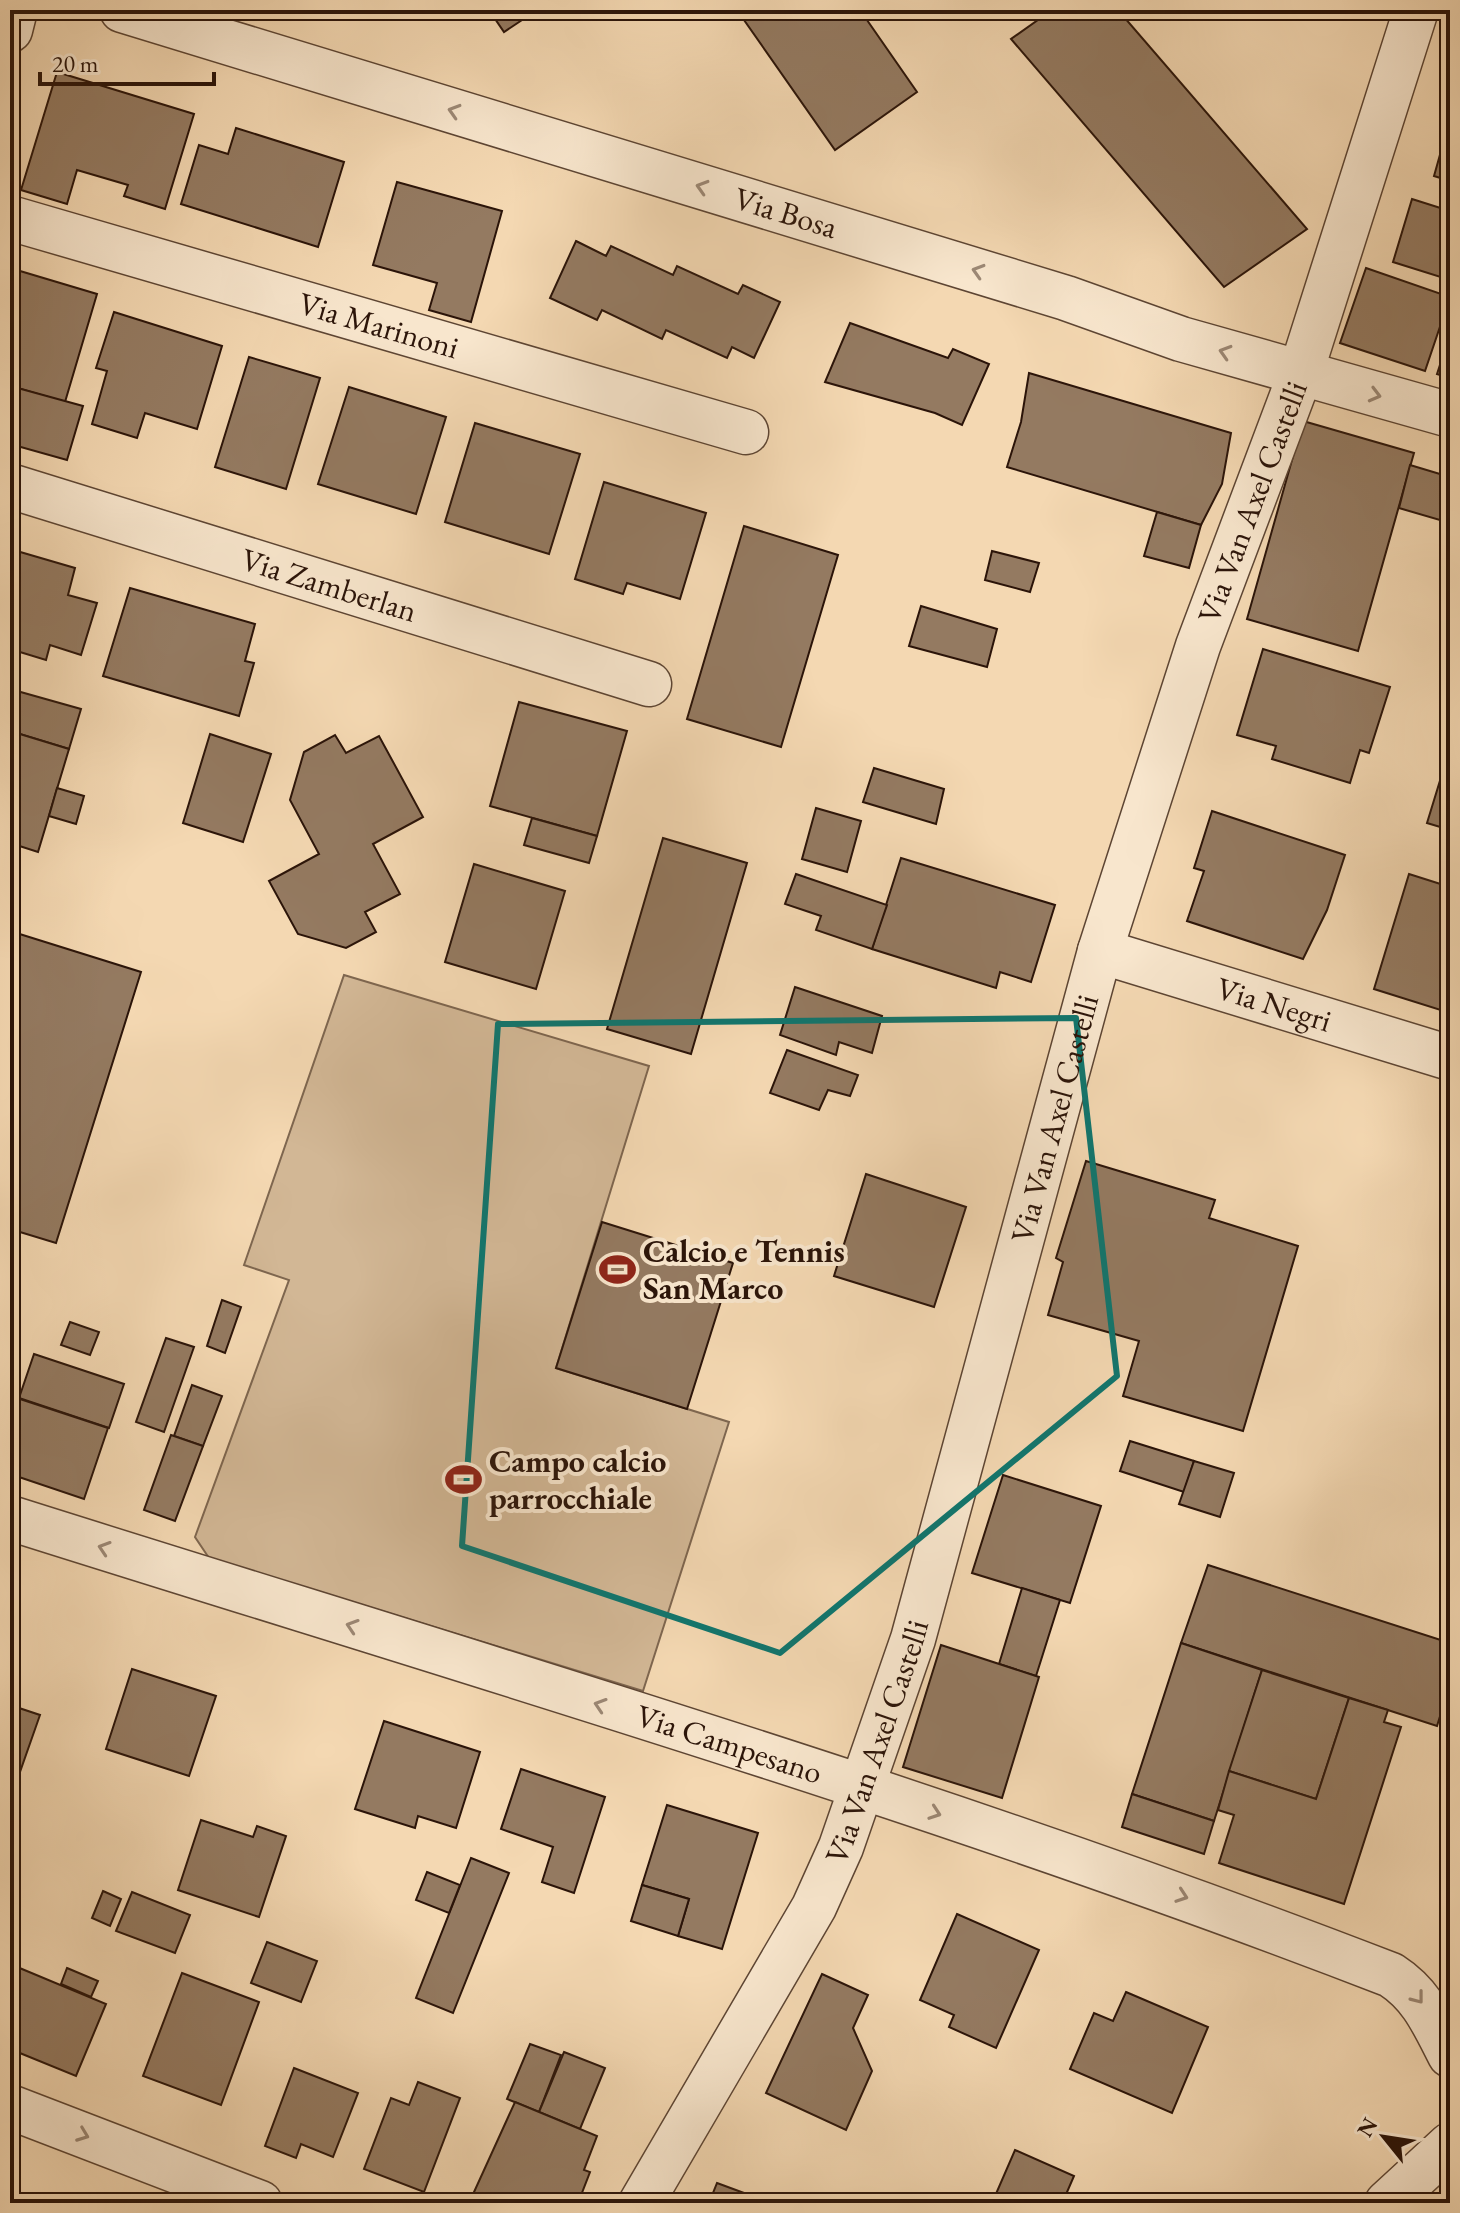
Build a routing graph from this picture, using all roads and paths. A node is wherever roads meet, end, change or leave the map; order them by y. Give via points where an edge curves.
1 (15, 10) edge
2 (122, 10) edge
3 (1416, 10) edge
4 (10, 30) edge
5 (10, 218) edge
6 (1300, 375) junction
7 (1450, 415) edge
8 (746, 432) dead end
9 (10, 486) edge
10 (649, 684) dead end
11 (1100, 951) junction
12 (1450, 1058) edge
13 (10, 1518) edge
14 (861, 1788) junction
15 (1450, 2055) edge
16 (10, 2107) edge
17 (1450, 2145) edge
18 (260, 2203) edge
19 (641, 2203) edge
20 (1387, 2203) edge

1 - 4 street
6 -> 2 street, Via Bosa via 1066,298
3 - 6 street, Via Van Axel Castelli
5 - 8 street, Via Marinoni
6 -> 7 street, Via Bosa
6 - 11 street, Via Van Axel Castelli via 1198,646
9 - 10 street, Via Zamberlan
11 - 12 street, Via Negri
11 - 14 street, Via Van Axel Castelli via 913,1639
14 -> 13 street, Via Campesano
14 -> 15 street, Via Campesano via 1214,1907 1391,1975 1422,2000
14 - 19 street, Via Van Axel Castelli via 814,1907
16 -> 18 street
17 - 20 street

